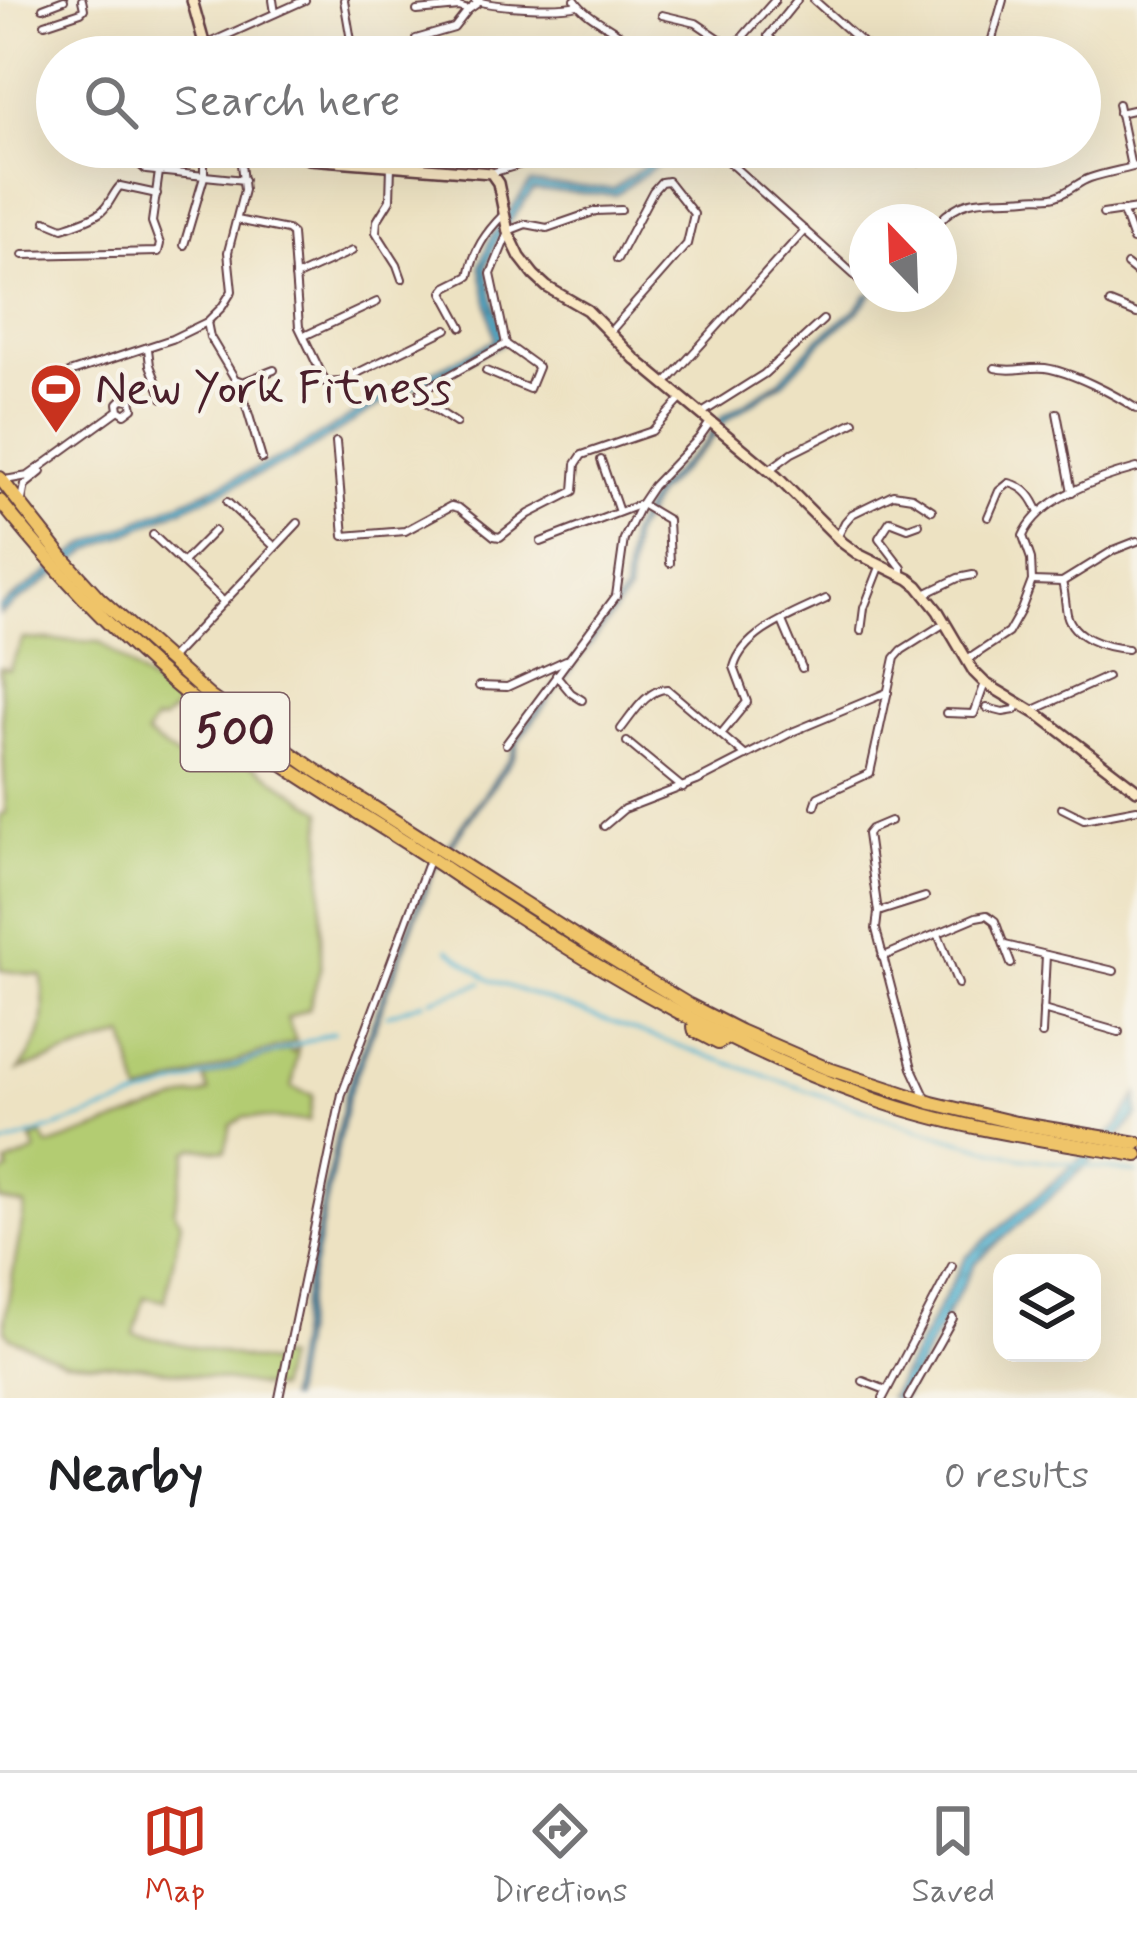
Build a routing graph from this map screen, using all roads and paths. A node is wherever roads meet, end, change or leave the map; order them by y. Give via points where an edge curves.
1 (64, 0) edge
2 (82, 0) edge
3 (192, 0) edge
4 (273, 0) edge
5 (305, 0) edge
6 (344, 0) edge
7 (775, 0) edge
8 (797, 0) edge
9 (814, 0) edge
10 (1003, 0) edge
11 (476, 1) edge
12 (576, 3) edge
13 (44, 8) dead end
14 (468, 10) junction
15 (417, 11) dead end
16 (275, 13) junction
17 (662, 15) dead end
18 (45, 24) dead end
19 (203, 36) edge
20 (223, 36) edge
21 (350, 36) edge
22 (426, 36) edge
23 (621, 36) edge
24 (715, 36) edge
25 (744, 36) edge
26 (769, 36) edge
27 (854, 36) edge
28 (993, 36) edge
29 (1137, 109) edge
30 (1134, 167) edge
31 (146, 168) edge
32 (204, 168) edge
33 (242, 168) edge
34 (392, 168) edge
35 (429, 168) edge
36 (508, 168) edge
37 (736, 168) edge
38 (159, 172) junction
39 (491, 173) junction
40 (204, 177) junction
41 (244, 180) junction
42 (157, 194) junction
43 (957, 207) edge
44 (1137, 209) edge
45 (621, 210) dead end
46 (1123, 212) junction
47 (1103, 214) dead end
48 (237, 220) junction
49 (46, 221) dead end
50 (506, 225) junction
51 (805, 230) junction
52 (1132, 240) dead end
53 (184, 245) dead end
54 (352, 251) dead end
55 (23, 255) dead end
56 (617, 259) dead end
57 (1127, 266) dead end
58 (849, 269) edge
59 (1137, 273) edge
60 (294, 277) junction
61 (402, 279) dead end
62 (377, 302) dead end
63 (1109, 303) dead end
64 (1137, 314) edge
65 (824, 320) dead end
66 (207, 322) junction
67 (462, 327) dead end
68 (448, 329) dead end
69 (609, 333) junction
70 (302, 336) junction
71 (506, 344) junction
72 (148, 349) junction
73 (995, 368) dead end
74 (274, 370) dead end
75 (486, 371) dead end
76 (67, 377) dead end
77 (239, 382) junction
78 (665, 384) junction
79 (163, 398) dead end
80 (682, 398) junction
81 (1137, 409) edge
82 (1057, 413) dead end
83 (712, 421) junction
84 (854, 422) dead end
85 (456, 423) dead end
86 (336, 442) dead end
87 (262, 459) dead end
88 (601, 460) dead end
89 (1137, 468) edge
90 (770, 470) junction
91 (1, 479) edge
92 (1072, 492) junction
93 (0, 501) edge
94 (227, 502) dead end
95 (21, 506) junction
96 (646, 506) junction
97 (932, 510) dead end
98 (620, 512) junction
99 (1040, 513) junction
100 (988, 517) dead end
101 (298, 524) dead end
102 (919, 524) dead end
103 (214, 531) dead end
104 (153, 536) dead end
105 (838, 537) junction
106 (1137, 541) edge
107 (541, 542) dead end
108 (275, 547) junction
109 (182, 563) junction
110 (670, 563) dead end
111 (62, 566) junction
112 (880, 567) junction
113 (973, 575) dead end
114 (902, 576) junction
115 (1032, 581) junction
116 (1061, 582) junction
117 (925, 594) junction
118 (826, 598) dead end
119 (224, 602) junction
120 (782, 621) junction
121 (945, 623) junction
122 (861, 631) dead end
123 (141, 638) junction
124 (1127, 649) dead end
125 (173, 656) junction
126 (569, 658) junction
127 (967, 660) junction
128 (802, 668) dead end
129 (182, 674) junction
130 (556, 675) junction
131 (1107, 677) dead end
132 (985, 683) junction
133 (479, 686) dead end
134 (887, 692) junction
135 (582, 700) dead end
136 (1018, 703) junction
137 (987, 708) dead end
138 (1032, 711) junction
139 (946, 713) dead end
140 (621, 729) dead end
141 (721, 734) junction
142 (628, 742) dead end
143 (506, 744) dead end
144 (746, 756) junction
145 (683, 788) junction
146 (1137, 794) edge
147 (814, 806) dead end
148 (1062, 808) dead end
149 (1137, 809) edge
150 (890, 821) dead end
151 (604, 826) dead end
152 (438, 857) junction
153 (925, 897) dead end
154 (878, 912) junction
155 (938, 934) junction
156 (1005, 945) junction
157 (1046, 955) junction
158 (882, 956) junction
159 (1011, 964) dead end
160 (1114, 971) dead end
161 (958, 984) dead end
162 (1042, 1010) junction
163 (711, 1016) junction
164 (1118, 1033) dead end
165 (1042, 1034) dead end
166 (727, 1038) junction
167 (912, 1068) junction
168 (895, 1099) junction
169 (932, 1103) junction
170 (1092, 1141) junction
171 (1137, 1143) edge
172 (1116, 1145) junction
173 (1137, 1155) edge
174 (952, 1267) dead end
175 (953, 1318) dead end
176 (862, 1381) dead end
177 (884, 1394) edge
178 (279, 1398) edge
179 (908, 1398) edge

1 - 13 street
2 - 18 street via 81,12
3 - 19 main road
4 - 16 street
5 - 16 street
6 - 21 street
7 - 25 street
8 - 26 street
9 - 27 street
10 - 28 street
11 - 12 street
11 - 14 street
12 - 23 street
14 - 15 street
14 - 22 street via 454,28
16 - 20 street
17 - 24 street
29 - 30 street via 1118,108
30 - 43 street via 1047,198 974,198
31 - 38 street
32 - 40 street
33 - 41 street
34 - 61 street via 376,232
35 - 39 main road
36 - 39 street
37 - 51 street
38 - 40 street
38 - 42 street
39 - 50 main road
40 - 41 street
40 - 53 street
41 - 48 street
42 - 49 street via 120,186 98,214 64,228
42 - 55 street via 156,254
44 - 46 street
45 - 50 street via 547,228
46 - 47 street
46 - 52 street
48 - 60 street via 290,232
48 - 66 street via 227,252 232,291
50 - 67 street via 479,244 469,276 443,292
50 - 69 main road via 534,275
50 - 71 street via 490,274
51 - 58 street
51 - 78 street
54 - 60 street
56 - 69 street via 653,191 668,181 694,214 687,244
57 - 59 street
60 - 70 street
62 - 70 street
63 - 64 street
65 - 83 street
66 - 72 street
66 - 77 street
68 - 70 street via 332,384
69 - 78 main road
71 - 75 street via 538,367 530,389
71 - 85 street via 420,392
72 - 76 street
72 - 79 street
73 - 81 street via 1050,369
74 - 77 street
77 - 87 street
78 - 80 main road
80 - 83 main road
80 - 86 street via 652,431 582,455 574,491 500,536 451,506 405,531 344,536
82 - 92 street
83 - 90 main road
83 - 96 street via 653,486
84 - 90 street
88 - 98 street
89 - 92 street
90 - 105 main road
91 - 95 main road, 500
91 - 95 street via 28,476 120,411 31,480
92 - 99 street
93 - 111 main road, 500
94 - 108 street
95 - 111 main road, 500
96 - 98 street
96 - 110 street via 668,520
96 - 126 street via 624,539 616,596
97 - 105 street via 893,494 852,514
98 - 107 street
99 - 100 street via 1009,483
99 - 115 street via 1023,536
101 - 108 street
102 - 114 street via 890,521 879,538
103 - 109 street
104 - 109 street
105 - 112 main road
106 - 116 street
108 - 119 street
109 - 119 street
111 - 123 main road, 500
111 - 152 main road, 500 via 104,621 217,718 334,799
112 - 114 main road
112 - 122 street
113 - 117 street
114 - 117 main road
115 - 116 street
115 - 127 street via 1008,633
116 - 124 street via 1078,634
117 - 121 main road
118 - 120 street
119 - 125 street
120 - 128 street
120 - 141 street via 735,659 747,702
121 - 127 main road
121 - 134 street via 898,654
123 - 125 street
123 - 129 main road, 500
125 - 129 street
126 - 130 street
126 - 133 street via 507,687
127 - 132 main road
129 - 152 main road, 500
130 - 135 street
130 - 143 street
131 - 138 street
132 - 136 main road
132 - 139 street via 974,714
134 - 144 street
134 - 147 street via 870,773
136 - 137 street via 1010,712
136 - 138 main road
138 - 146 main road
140 - 141 street via 651,694 667,689
141 - 144 street
142 - 145 street
144 - 145 street
145 - 151 street via 624,809
146 - 149 street
148 - 149 street via 1084,819
150 - 154 street via 867,834
152 - 163 main road, 500
152 - 166 main road, 500 via 639,991
152 - 178 street via 342,1094
153 - 154 street
154 - 158 street
155 - 156 street via 987,915
155 - 158 street
155 - 161 street
156 - 157 street
156 - 159 street
157 - 160 street
157 - 162 street
158 - 167 street
162 - 164 street
162 - 165 street
163 - 166 main road
163 - 168 main road, 500
166 - 168 main road, 500
167 - 168 street
167 - 169 street
168 - 169 main road, 500
168 - 170 main road, 500 via 1004,1133
169 - 170 main road, 500
170 - 172 main road, 500
171 - 172 main road, 500
172 - 173 main road, 500
174 - 177 street
175 - 179 street
176 - 177 street

